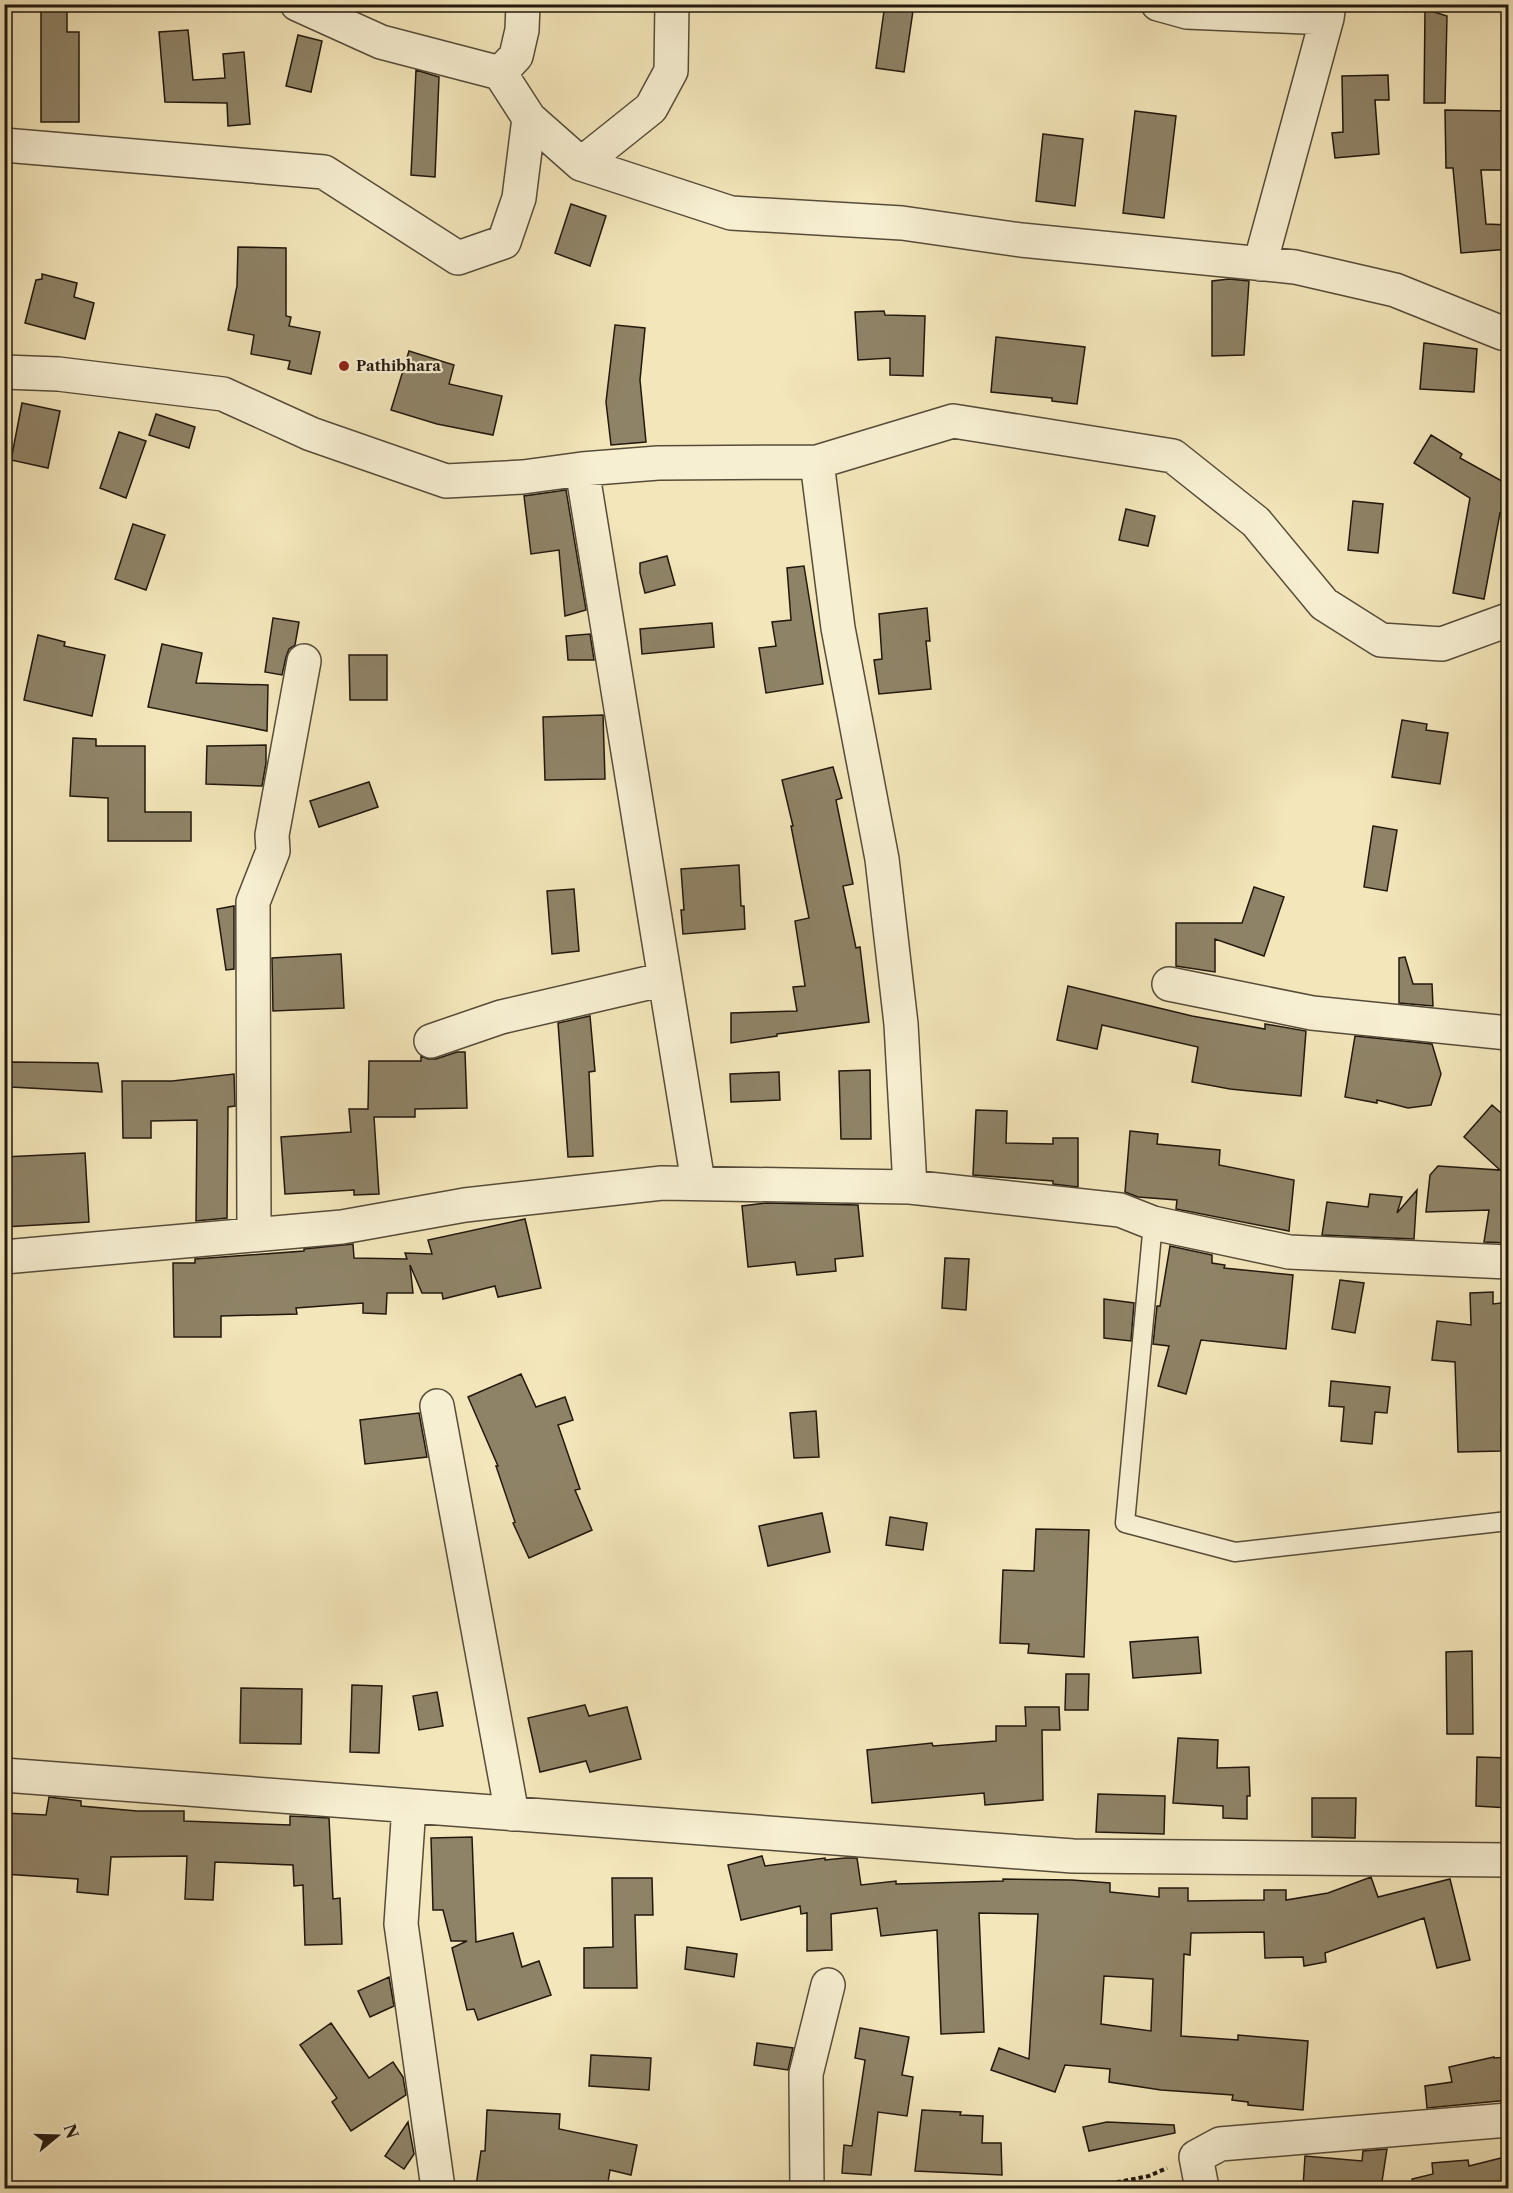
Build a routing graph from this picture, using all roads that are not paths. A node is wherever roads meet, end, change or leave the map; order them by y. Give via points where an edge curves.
1 (297, 4) edge
2 (523, 4) edge
3 (672, 4) edge
4 (1158, 4) edge
5 (1328, 11) edge
6 (500, 73) junction
7 (529, 118) junction
8 (4, 145) edge
9 (581, 164) junction
10 (1260, 264) junction
11 (1509, 333) edge
12 (4, 372) edge
13 (817, 462) junction
14 (582, 469) junction
15 (1509, 620) edge
16 (304, 661) dead end
17 (665, 979) junction
18 (1169, 984) dead end
19 (1509, 1034) edge
20 (430, 1041) dead end
21 (698, 1182) junction
22 (910, 1187) junction
23 (1153, 1223) junction
24 (254, 1234) junction
25 (4, 1257) edge
26 (1509, 1262) edge
27 (437, 1406) dead end
28 (1509, 1521) edge
29 (4, 1775) edge
30 (409, 1806) junction
31 (512, 1814) junction
32 (1509, 1860) edge
33 (828, 1985) dead end
34 (1509, 2120) edge
35 (438, 2188) edge
36 (807, 2188) edge
37 (1202, 2188) edge

1 - 6 street via 381,42
2 - 6 street via 516,56
3 - 9 street via 671,71 651,108
4 - 5 street via 1187,12
5 - 10 street
6 - 7 street
7 - 8 street via 519,198 504,242 458,258 324,172
7 - 9 street
9 - 10 street via 732,213 902,222 1021,240
10 - 11 street via 1295,267 1395,290
12 - 14 street via 58,374 223,394 311,434 446,481
13 - 14 street via 658,463
13 - 15 street via 953,421 1173,456 1256,522 1324,604 1381,640 1442,644
13 - 22 street via 838,628 882,859 901,1024
14 - 17 street
16 - 24 street via 273,851 254,902
17 - 20 street via 501,1017
17 - 21 street
18 - 19 street via 1312,1013
21 - 22 street
21 - 24 street via 465,1205 342,1227
22 - 23 street via 1120,1210
23 - 26 street via 1289,1252
23 - 28 lane via 1125,1523 1235,1552
24 - 25 street
27 - 31 street
29 - 30 street
30 - 31 street
30 - 35 street via 401,1924
31 - 32 street via 1073,1856
33 - 36 street via 806,2073
34 - 37 street via 1220,2144 1196,2157

